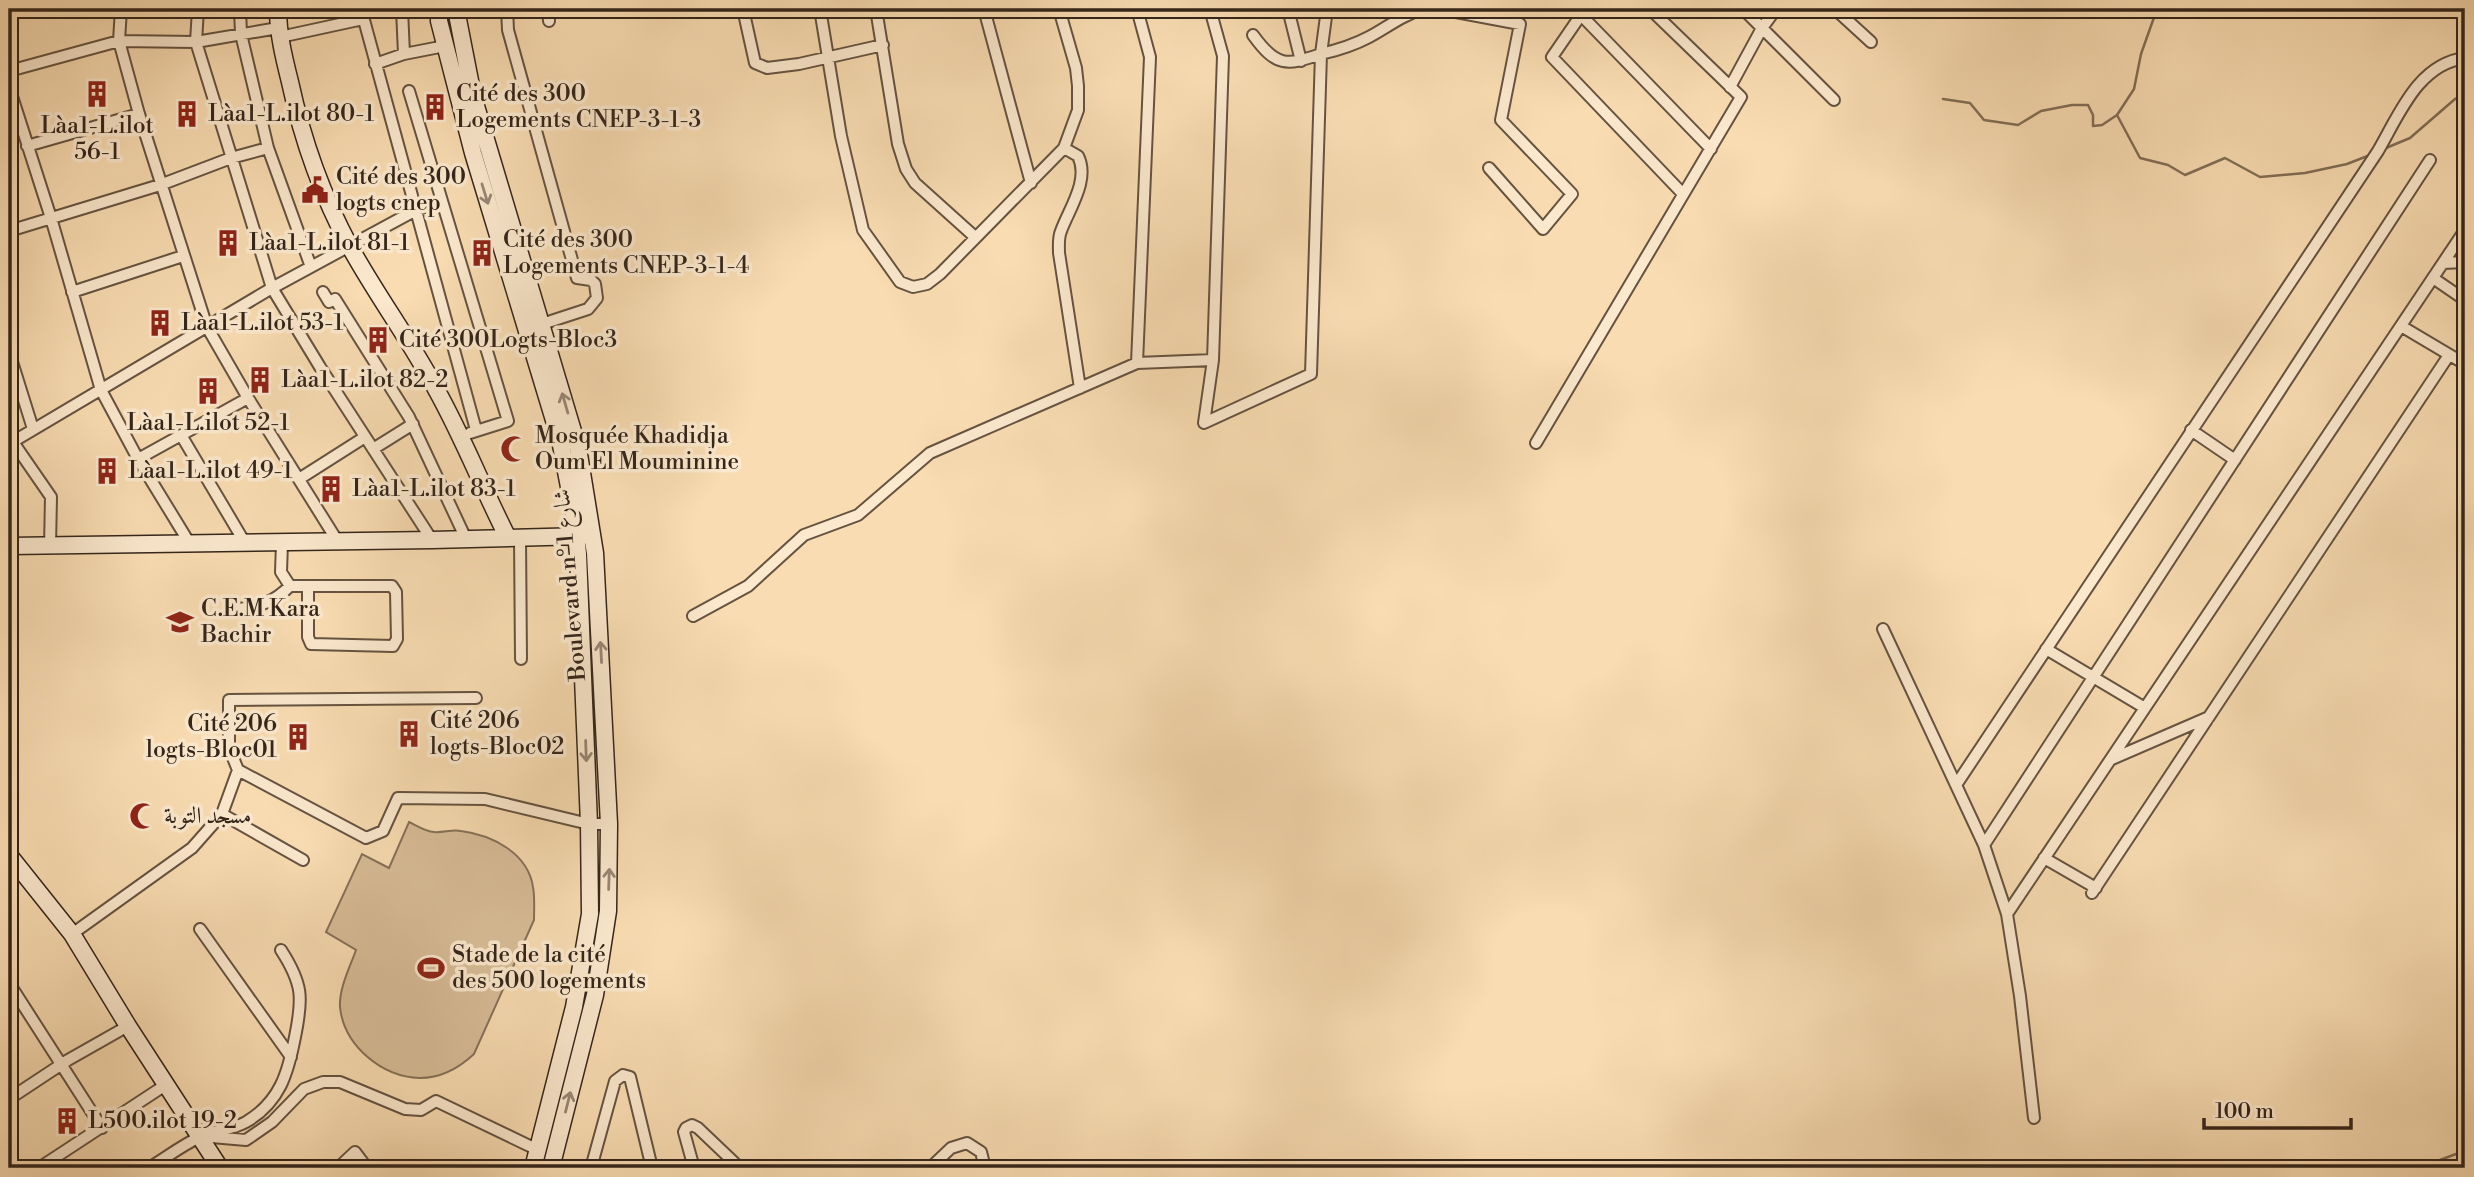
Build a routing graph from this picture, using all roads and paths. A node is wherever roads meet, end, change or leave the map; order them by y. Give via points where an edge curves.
1 (121, 9) edge
2 (198, 9) edge
3 (240, 9) edge
4 (278, 9) edge
5 (402, 9) edge
6 (439, 9) edge
7 (456, 9) edge
8 (507, 9) edge
9 (548, 9) edge
10 (743, 9) edge
11 (820, 9) edge
12 (876, 9) edge
13 (984, 9) edge
14 (1059, 9) edge
15 (1136, 9) edge
16 (1210, 9) edge
17 (1288, 9) edge
18 (1327, 9) edge
19 (1425, 9) edge
20 (1440, 9) edge
21 (1650, 9) edge
22 (1743, 9) edge
23 (1776, 9) edge
24 (1835, 9) edge
25 (1583, 12) edge
26 (362, 14) edge
27 (549, 21) dead end
28 (1762, 28) junction
29 (279, 33) junction
30 (241, 34) junction
31 (1253, 35) dead end
32 (119, 41) junction
33 (196, 41) junction
34 (1871, 42) dead end
35 (883, 45) junction
36 (445, 46) junction
37 (404, 54) junction
38 (1321, 54) junction
39 (828, 57) junction
40 (2465, 58) edge
41 (1301, 61) junction
42 (375, 64) junction
43 (9, 71) edge
44 (9, 87) edge
45 (1730, 87) junction
46 (409, 91) dead end
47 (1834, 100) dead end
48 (139, 114) junction
49 (27, 146) junction
50 (268, 148) junction
51 (1064, 148) junction
52 (1711, 149) junction
53 (231, 158) junction
54 (2430, 160) dead end
55 (1489, 168) dead end
56 (1031, 183) junction
57 (160, 185) junction
58 (1684, 194) junction
59 (442, 201) junction
60 (416, 210) junction
61 (51, 218) junction
62 (2465, 230) edge
63 (9, 231) edge
64 (975, 237) junction
65 (350, 246) junction
66 (183, 256) junction
67 (2465, 262) edge
68 (2443, 263) junction
69 (311, 267) junction
70 (2433, 278) junction
71 (272, 288) junction
72 (72, 292) junction
73 (323, 292) dead end
74 (2465, 300) edge
75 (542, 324) junction
76 (2401, 326) junction
77 (207, 327) junction
78 (9, 352) edge
79 (2449, 355) junction
80 (1213, 360) junction
81 (1137, 363) junction
82 (2465, 364) edge
83 (1080, 388) junction
84 (101, 390) junction
85 (247, 398) junction
86 (413, 424) junction
87 (33, 429) junction
88 (2191, 430) junction
89 (469, 434) junction
90 (181, 435) junction
91 (365, 437) junction
92 (11, 443) edge
93 (1536, 443) dead end
94 (373, 449) junction
95 (138, 459) junction
96 (2235, 460) junction
97 (299, 479) junction
98 (576, 536) junction
99 (593, 536) junction
100 (514, 538) junction
101 (466, 539) junction
102 (432, 540) junction
103 (338, 542) junction
104 (245, 543) junction
105 (282, 543) junction
106 (190, 544) junction
107 (9, 546) edge
108 (50, 546) junction
109 (290, 586) junction
110 (308, 586) junction
111 (239, 609) dead end
112 (693, 616) dead end
113 (1884, 629) dead end
114 (2046, 649) junction
115 (522, 659) dead end
116 (2093, 678) junction
117 (476, 698) dead end
118 (2145, 708) junction
119 (2209, 717) junction
120 (2110, 760) junction
121 (238, 770) junction
122 (1956, 785) junction
123 (222, 814) junction
124 (589, 824) junction
125 (609, 824) junction
126 (1984, 845) junction
127 (9, 855) edge
128 (2044, 859) junction
129 (303, 860) dead end
130 (2007, 914) junction
131 (200, 929) dead end
132 (72, 934) junction
133 (282, 950) dead end
134 (9, 983) edge
135 (128, 1026) junction
136 (291, 1057) junction
137 (61, 1064) junction
138 (167, 1084) junction
139 (9, 1099) edge
140 (2034, 1118) dead end
141 (102, 1128) junction
142 (200, 1136) junction
143 (538, 1150) junction
144 (39, 1168) edge
145 (149, 1168) edge
146 (220, 1168) edge
147 (338, 1168) edge
148 (367, 1168) edge
149 (533, 1168) edge
150 (551, 1168) edge
151 (591, 1168) edge
152 (652, 1168) edge
153 (694, 1168) edge
154 (740, 1168) edge
155 (930, 1168) edge
156 (985, 1168) edge

1 - 32 street
2 - 33 street
3 - 30 street
4 - 29 main road
5 - 37 street
6 - 36 main road, Boulevard n° شارع 1
7 - 75 main road, Boulevard n° شارع 1 via 472,96
8 - 75 street via 508,30 577,278 591,280 597,291 588,309
9 - 27 street
10 - 39 street via 755,63 767,68
11 - 39 street
12 - 35 street
13 - 56 street
14 - 51 street via 1078,86 1078,110
15 - 81 street via 1150,57
16 - 80 street via 1223,56
17 - 41 street
18 - 38 street
19 - 38 street via 1402,16 1370,37
20 - 55 street via 1520,24 1502,120 1572,194 1543,229
21 - 45 street
22 - 28 street
23 - 28 street
24 - 34 street
25 - 52 street
25 - 58 street via 1552,57
26 - 29 street
26 - 42 street
28 - 45 street
28 - 47 street
29 - 30 street
29 - 65 main road via 301,131
30 - 33 street
30 - 50 street
31 - 41 street via 1276,61
32 - 33 street
32 - 43 street
32 - 48 street
33 - 53 street
35 - 39 street
35 - 64 street via 906,169 915,183
36 - 37 street
36 -> 98 main road, Boulevard n° شارع 1 via 560,440
37 - 42 street
38 - 41 street
38 - 80 street via 1311,374 1204,423
39 - 64 street via 863,230 900,282 913,287 928,284
40 - 88 street via 2436,68 2418,85
42 - 60 street
44 - 49 street
45 - 52 street via 1741,97
46 - 59 street
48 - 49 street
48 - 57 street
49 - 61 street
50 - 53 street
50 - 69 street
51 - 56 street
51 - 83 street via 1078,156 1082,168 1059,234
52 - 58 street
53 - 57 street
53 - 71 street
54 - 96 street
56 - 64 street
57 - 61 street
57 - 66 street
58 - 93 street
59 - 60 street
59 - 89 street via 508,421
60 - 65 street
60 - 89 street
61 - 63 street
61 - 72 street
62 - 68 street
65 - 69 street
65 - 89 main road via 435,387
66 - 72 street
66 - 77 street
67 - 68 street
68 - 70 street
69 - 71 street
70 - 74 street
70 - 76 street
71 - 77 street
71 - 91 street
72 - 84 street
73 - 86 street via 330,302 335,299
99 -> 75 main road, Boulevard n° شارع 1 via 578,447
76 - 79 street
76 - 118 street
77 - 84 street
77 - 85 street
78 - 87 street
79 - 82 street
79 - 119 street
80 - 81 street
81 - 83 street
83 - 112 street via 930,453 858,515 804,534 748,586
84 - 87 street
84 - 95 street
85 - 90 street
85 - 97 street
86 - 94 street
86 - 101 street
87 - 92 street
88 - 96 street
88 - 114 street
89 - 100 main road via 471,464
90 - 95 street
90 - 104 street
91 - 94 street
91 - 97 street
92 - 108 street via 51,498
94 - 102 street
95 - 106 street
96 - 116 street
97 - 103 street
98 - 99 main road
98 - 100 main road
98 -> 124 main road, Boulevard n° شارع 1
125 -> 99 main road, Boulevard n° شارع 1
100 - 101 main road
100 - 115 street
101 - 102 main road
102 - 103 main road
103 - 105 main road
104 - 105 main road
104 - 106 main road
105 - 109 street via 281,572
106 - 108 main road
107 - 108 main road
109 - 110 street
109 - 111 street via 264,605
110 - 110 street via 311,644 393,646 397,639 392,586
113 - 122 street
114 - 116 street
114 - 122 street
116 - 118 street
116 - 126 street
117 - 121 street via 229,700 229,748
118 - 120 street
119 - 120 street
119 - 128 street via 2094,890
120 - 128 street
121 - 123 street
121 - 124 street via 366,838 383,831 398,799 485,799
122 - 126 street
123 - 129 street
123 - 132 street via 192,848
124 - 125 street
124 - 143 main road, Boulevard n° شارع 1 via 590,914 574,1007
150 -> 125 main road, Boulevard n° شارع 1 via 604,950
126 - 130 street
127 - 132 main road
128 - 130 street
130 - 140 street
131 - 136 street
132 - 135 main road
133 - 136 street via 295,971 302,1002
134 - 137 street
135 - 137 street
135 - 138 main road
136 - 142 street via 281,1090 266,1106 245,1123
137 - 139 street
137 - 141 street
138 - 141 street
138 - 142 main road
141 - 144 street
142 - 143 street via 246,1140 272,1122 304,1089 340,1082 405,1109 421,1110 436,1101
142 - 145 street
142 - 146 main road
143 - 149 main road, Boulevard n° شارع 1
147 - 148 street via 355,1152
151 - 152 street via 615,1081 623,1075 630,1077
153 - 154 street via 684,1132 692,1125
155 - 156 street via 951,1148 967,1143 981,1152

